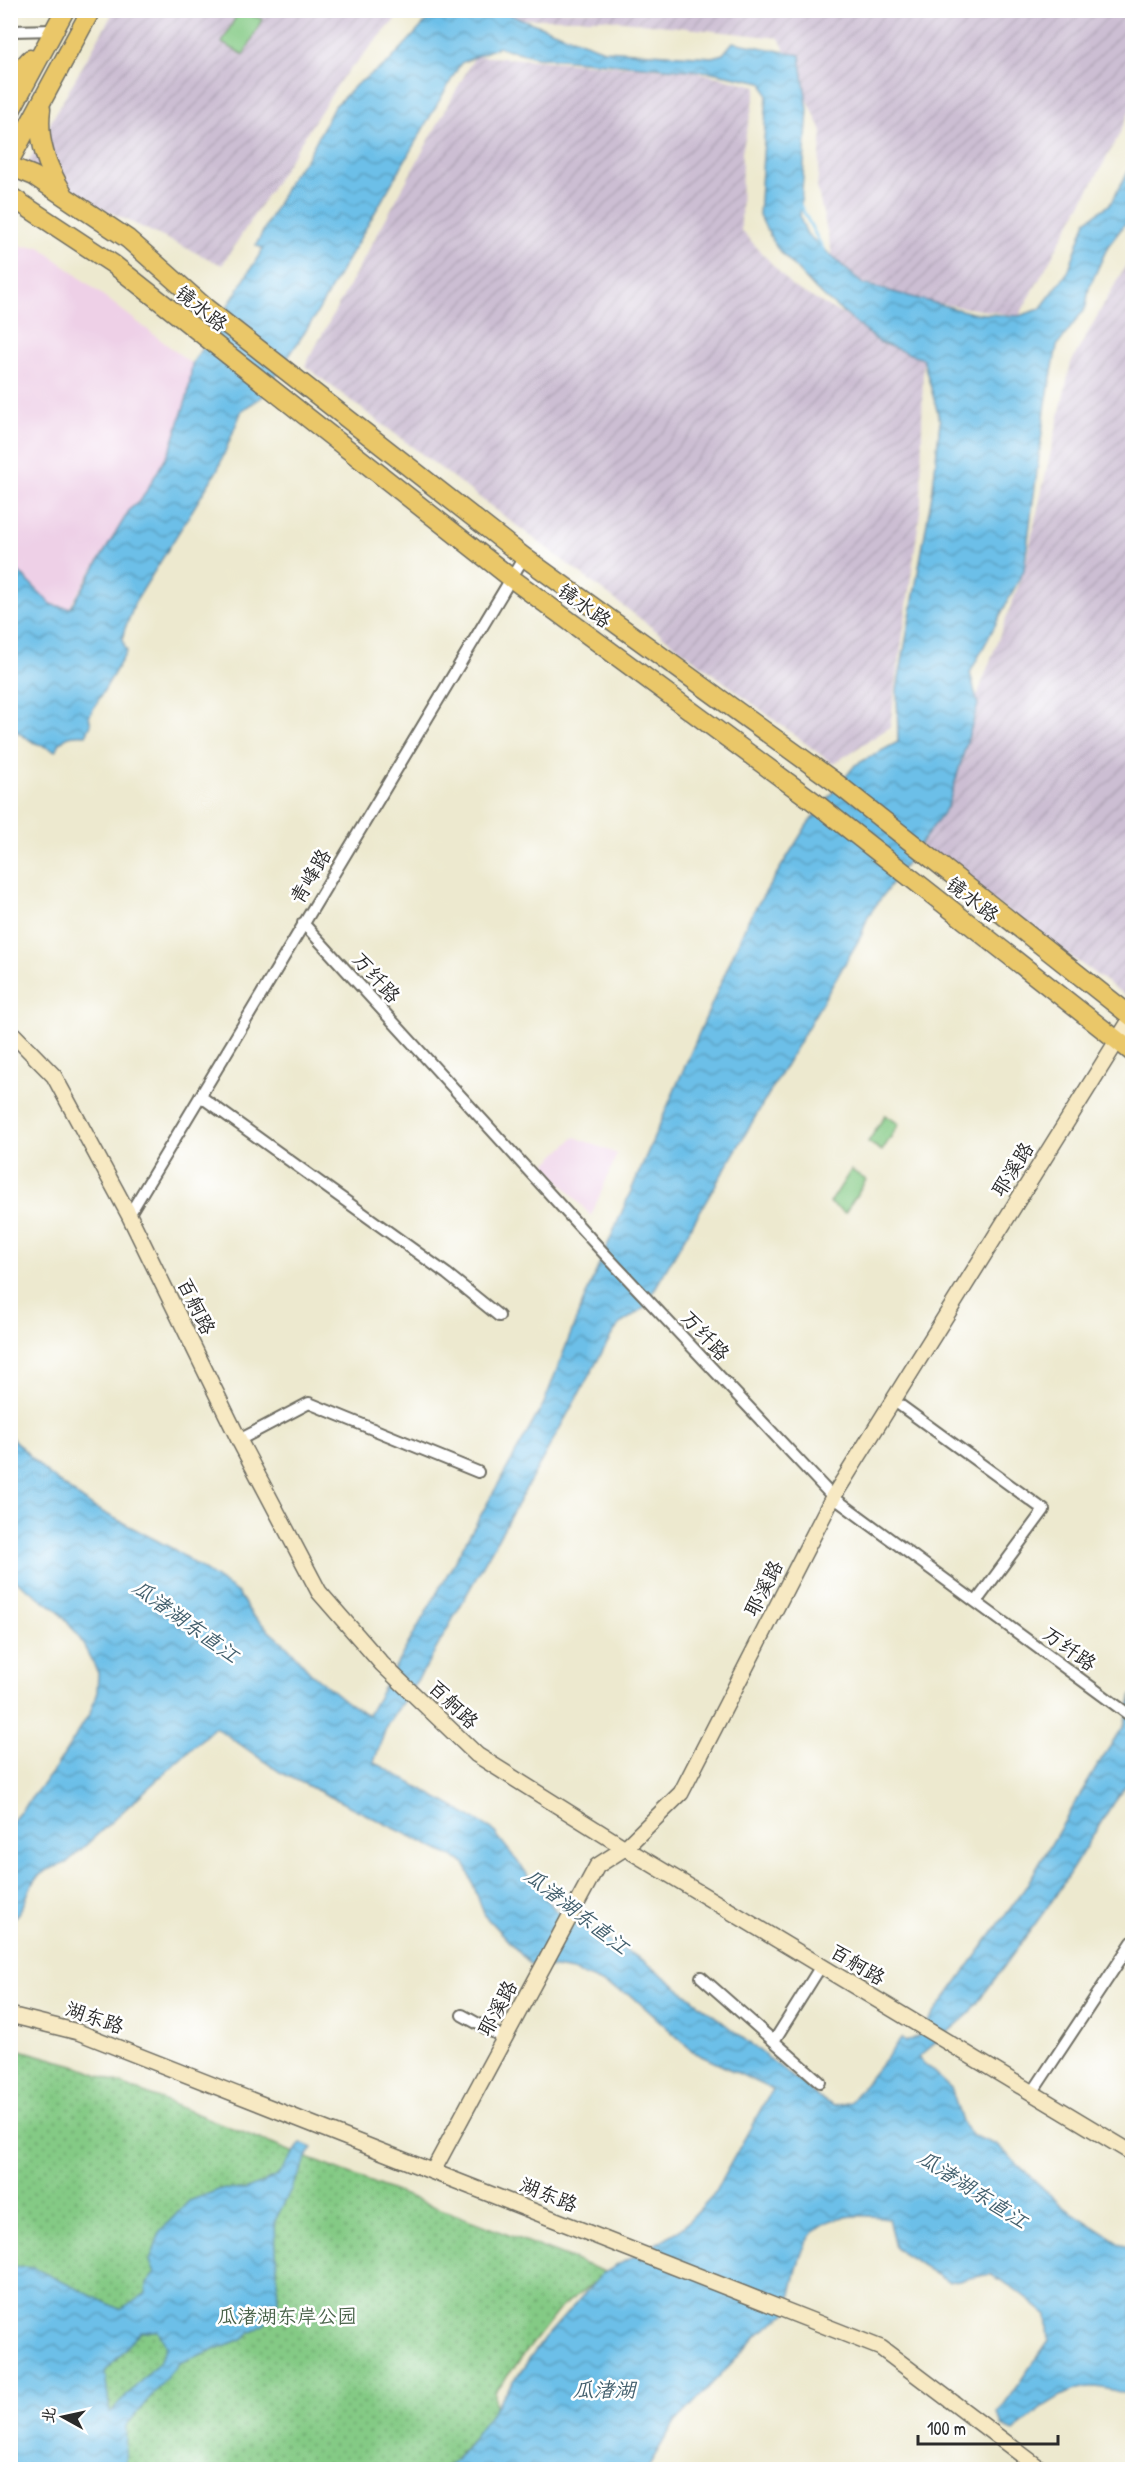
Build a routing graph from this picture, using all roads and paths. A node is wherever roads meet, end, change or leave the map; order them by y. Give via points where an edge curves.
1 (65, 10) edge
2 (91, 10) edge
3 (54, 30) junction
4 (10, 31) edge
5 (10, 81) edge
6 (42, 102) junction
7 (10, 111) edge
8 (10, 160) edge
9 (10, 166) edge
10 (10, 196) edge
11 (66, 197) junction
12 (524, 557) junction
13 (511, 578) junction
14 (303, 923) junction
15 (1132, 1017) edge
16 (10, 1031) edge
17 (1117, 1040) junction
18 (1132, 1052) edge
19 (200, 1096) junction
20 (129, 1215) junction
21 (499, 1316) dead end
22 (893, 1400) junction
23 (239, 1440) junction
24 (478, 1472) dead end
25 (833, 1497) junction
26 (976, 1602) junction
27 (1132, 1717) edge
28 (625, 1848) junction
29 (1132, 1942) edge
30 (821, 1966) junction
31 (701, 1977) dead end
32 (10, 2015) edge
33 (462, 2015) dead end
34 (504, 2038) junction
35 (774, 2040) junction
36 (820, 2082) dead end
37 (1032, 2093) junction
38 (1132, 2153) edge
39 (433, 2171) junction
40 (1042, 2469) edge

1 - 3 main road
2 - 6 main road
3 - 4 street
3 - 5 main road
3 - 7 main road
6 - 8 main road
6 - 11 main road via 42,151
9 - 11 main road, 镜水路
10 - 13 main road, 镜水路 via 112,264
11 - 12 main road, 镜水路 via 128,239 206,308
12 - 13 street, 青峰路
12 - 15 main road, 镜水路 via 835,782
13 - 14 street, 青峰路
13 - 17 main road, 镜水路 via 817,804
14 - 19 street, 青峰路
14 - 25 street, 万纤路
15 - 17 street, 耶溪路
16 - 20 street, 百舸路 via 54,1076
17 - 18 main road, 镜水路
17 - 22 street, 耶溪路
19 - 20 street, 青峰路
19 - 21 street via 447,1274
20 - 23 street, 百舸路
22 - 25 street, 耶溪路
22 - 26 street via 1044,1510
23 - 24 street via 309,1403
23 - 28 street, 百舸路 via 319,1592 382,1664 477,1755
25 - 26 street, 万纤路
25 - 28 street, 耶溪路 via 681,1793
26 - 27 street, 万纤路
28 - 30 street, 百舸路
28 - 34 street, 耶溪路 via 597,1866
29 - 37 street
30 - 35 street
30 - 37 street, 百舸路
31 - 35 street
32 - 39 street, 湖东路 via 78,2032
33 - 34 street
34 - 39 street, 耶溪路
35 - 36 street
37 - 38 street, 百舸路
39 - 40 street, 湖东路 via 880,2348

